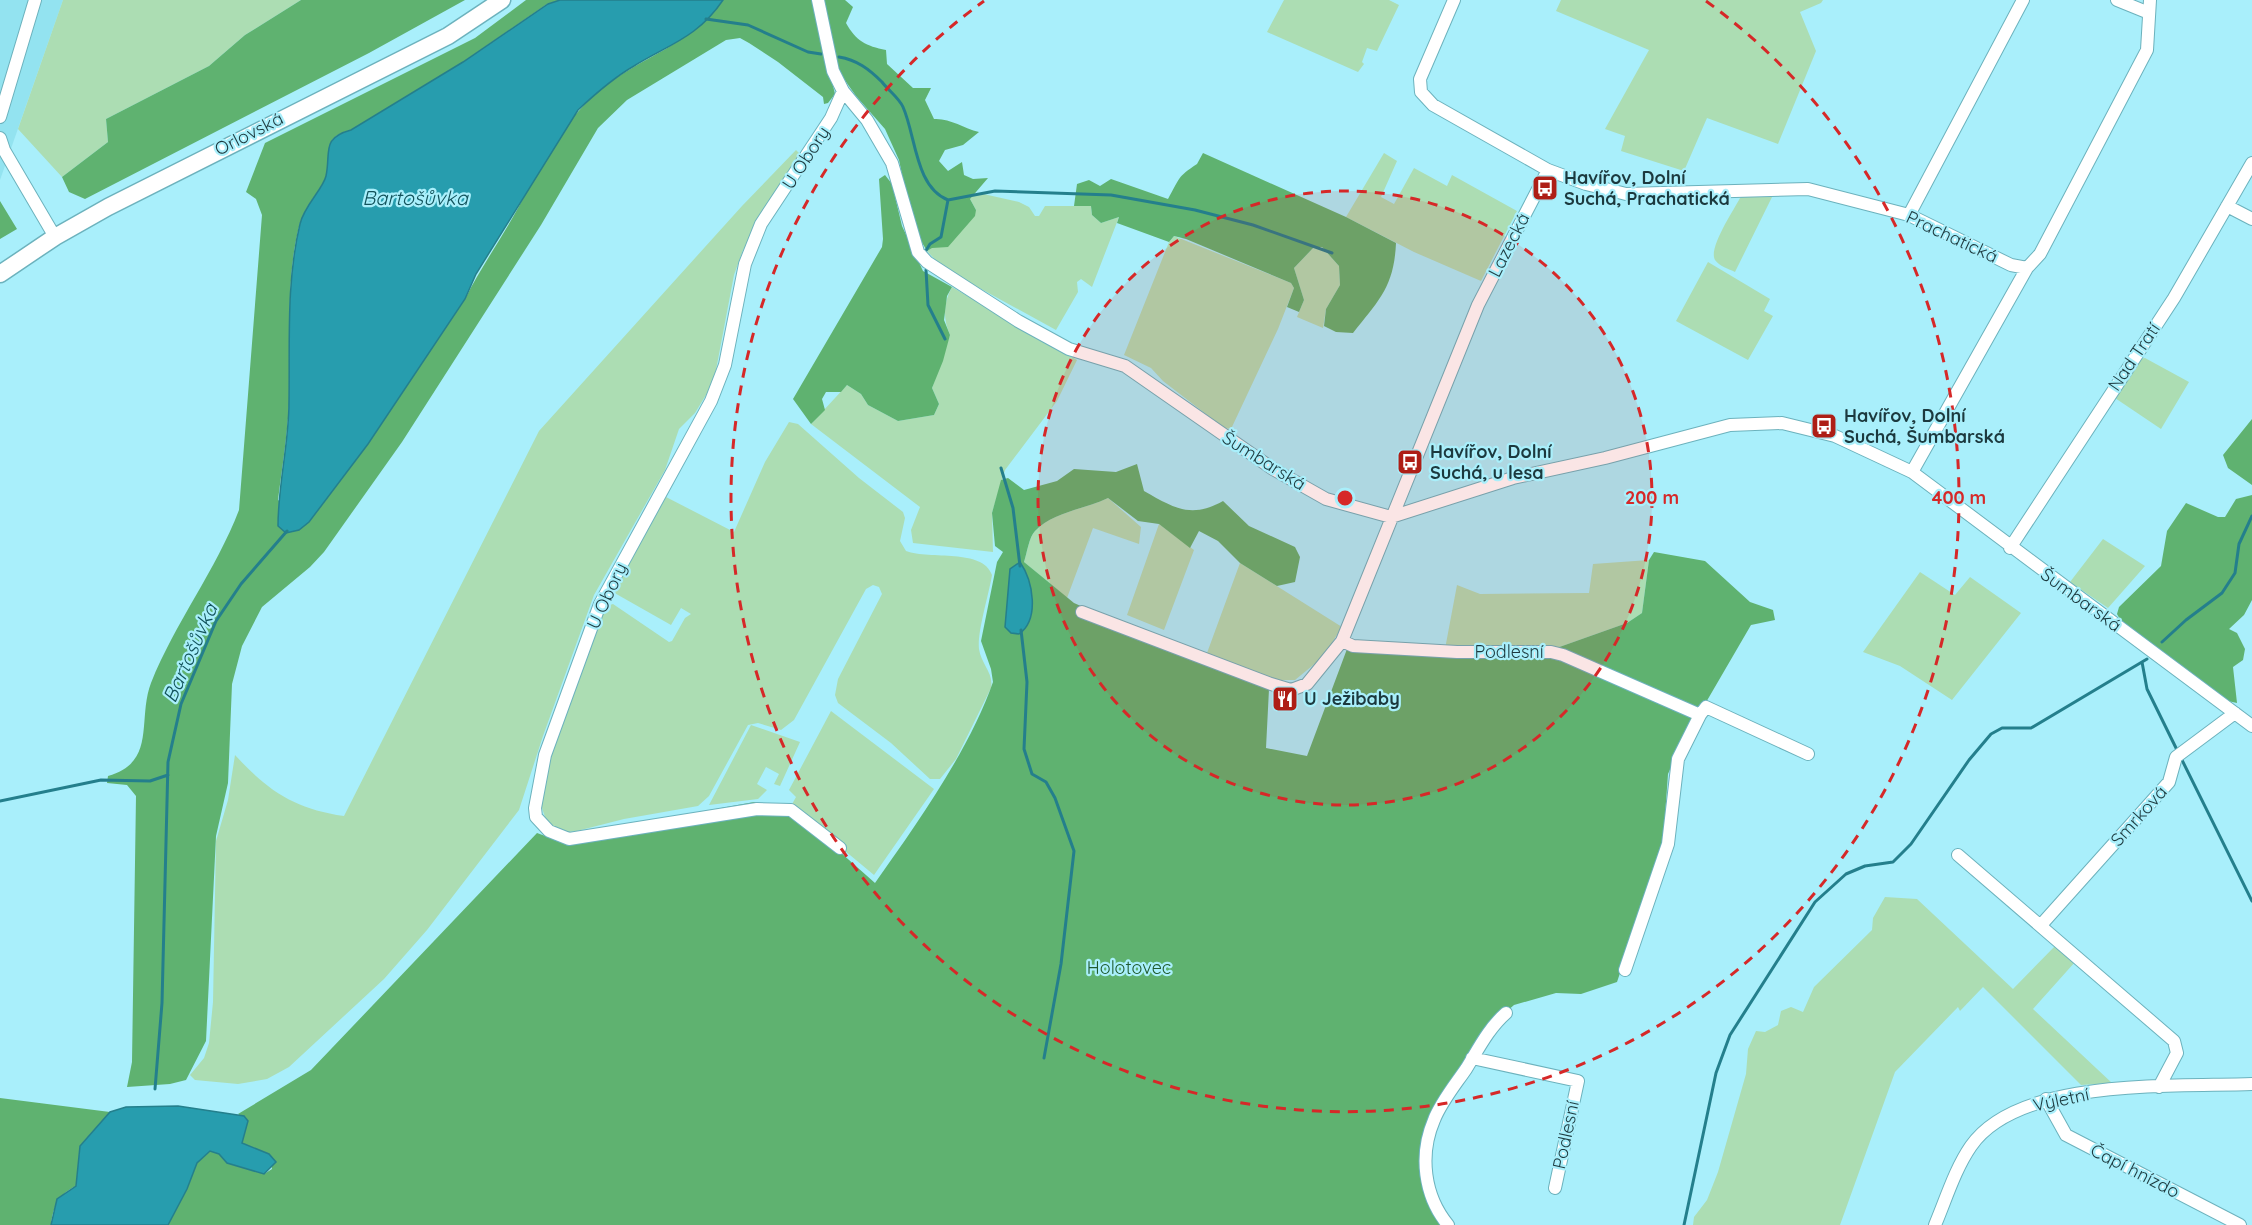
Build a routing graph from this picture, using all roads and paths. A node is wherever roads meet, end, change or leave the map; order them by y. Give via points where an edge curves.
1 (35, 0) edge
2 (502, 0) edge
3 (818, 0) edge
4 (1454, 0) edge
5 (2023, 0) edge
6 (2117, 0) edge
7 (2149, 6) edge
8 (843, 91) junction
9 (0, 117) edge
10 (0, 138) edge
11 (2252, 163) edge
12 (1548, 170) junction
13 (2227, 206) junction
14 (1909, 215) junction
15 (2252, 219) edge
16 (55, 237) junction
17 (2027, 268) junction
18 (0, 274) edge
19 (1912, 472) junction
20 (1391, 517) junction
21 (2010, 548) junction
22 (1082, 612) dead end
23 (1342, 641) junction
24 (2235, 713) junction
25 (1700, 715) junction
26 (2252, 726) edge
27 (1808, 754) dead end
28 (840, 848) dead end
29 (1958, 855) dead end
30 (2041, 925) junction
31 (1625, 969) dead end
32 (1506, 1013) dead end
33 (1472, 1058) junction
34 (2252, 1084) edge
35 (2159, 1087) junction
36 (2046, 1099) junction
37 (1555, 1188) dead end
38 (1448, 1225) edge
39 (1935, 1225) edge
40 (2241, 1225) edge

1 - 9 street
2 - 16 street, Orlovská via 448,36 254,131
3 - 8 street, Šumbarská via 833,71
4 - 12 street via 1420,79 1421,92 1433,105
5 - 14 street
6 - 7 street
7 - 17 street via 2147,50 2040,254
8 - 20 street, Šumbarská via 867,120 892,163 918,252 927,262 1069,349 1125,366 1272,469 1326,499
8 - 28 street, U Obory via 831,118 761,224 745,264 722,374 600,604 545,755 535,808 541,824 569,839 757,809 791,810
10 - 16 street
11 - 13 street, Nad Tratí
12 - 14 street, Prachatická via 1626,194 1808,189
12 - 20 street, Lazecká via 1478,305
13 - 15 street
13 - 21 street, Nad Tratí via 2174,298
14 - 17 street, Prachatická via 2011,265
16 - 18 street, Orlovská
17 - 19 street
19 - 20 street, Šumbarská via 1835,436 1782,423 1730,425 1513,478
19 - 21 street, Šumbarská
20 - 23 street, Lazecká
21 - 24 street, Šumbarská
22 - 23 street, Lazecká via 1291,690 1308,684
23 - 25 street, Podlesní via 1353,646 1457,652 1551,652
24 - 26 street, Šumbarská
24 - 30 street, Smrková via 2176,757 2169,782
25 - 27 street, Podlesní via 1706,707
25 - 31 street via 1678,759 1668,844
29 - 30 street
30 - 35 street via 2174,1041 2178,1053
32 - 33 street via 1485,1035
33 - 37 street, Podlesní via 1578,1081
33 - 38 street via 1434,1118 1427,1140 1426,1177 1431,1197
34 - 35 street, Výletní
35 - 36 street, Výletní
36 - 39 street, Výletní via 1997,1119 1971,1145
36 - 40 street, Čapí hnízdo via 2066,1135

